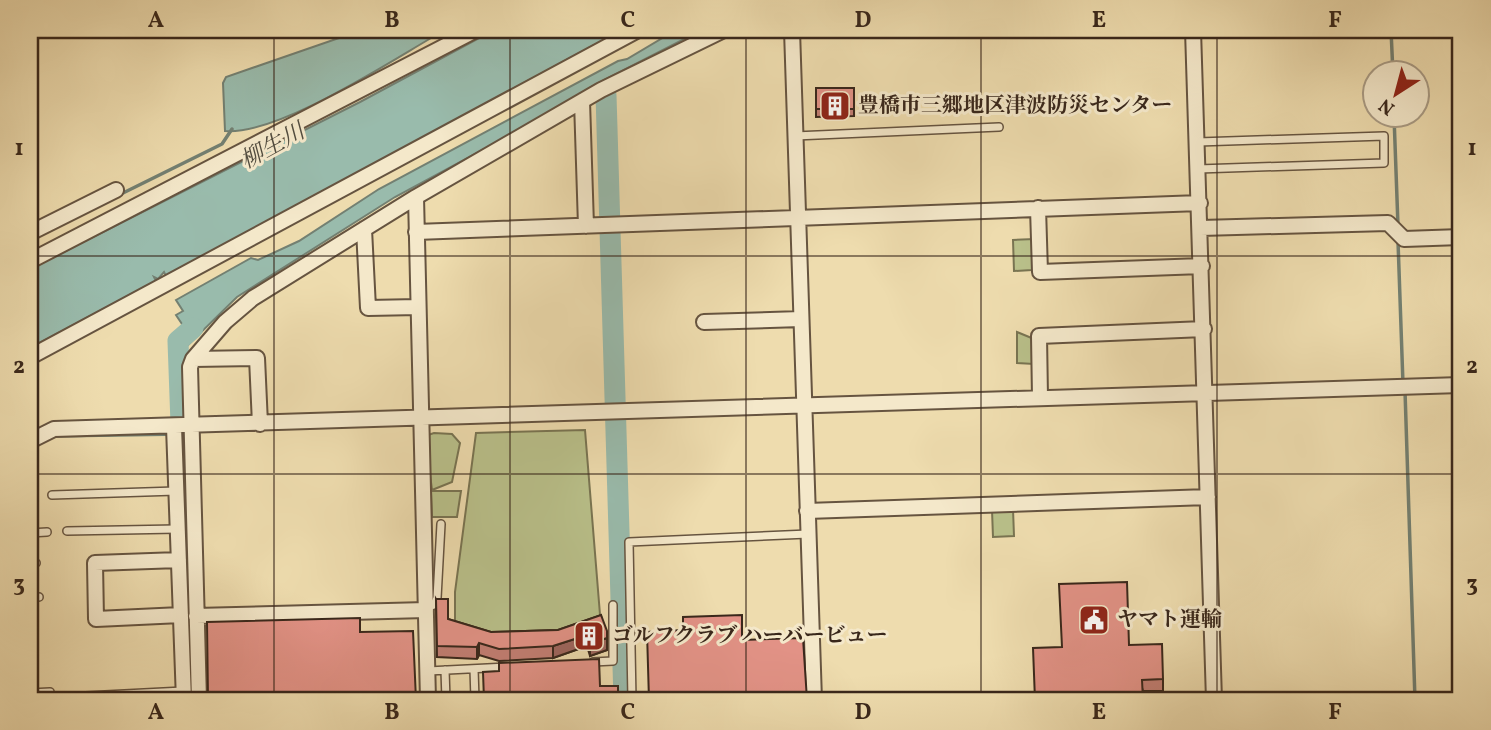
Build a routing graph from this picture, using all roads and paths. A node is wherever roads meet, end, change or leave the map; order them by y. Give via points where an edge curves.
1 (476, 30) edge
2 (638, 30) edge
3 (724, 30) edge
4 (792, 30) edge
5 (1193, 30) edge
6 (582, 101) junction
7 (999, 127) dead end
8 (795, 136) junction
9 (1198, 142) junction
10 (1198, 169) junction
11 (116, 190) dead end
12 (416, 197) junction
13 (1200, 203) junction
14 (1038, 208) junction
15 (797, 218) junction
16 (586, 226) junction
17 (1201, 228) junction
18 (364, 229) junction
19 (416, 232) junction
20 (30, 233) edge
21 (1461, 237) edge
22 (30, 261) edge
23 (1202, 266) junction
24 (418, 307) junction
25 (801, 319) junction
26 (704, 322) dead end
27 (1204, 329) junction
28 (30, 357) edge
29 (193, 359) junction
30 (1461, 385) edge
31 (1204, 393) junction
32 (1040, 397) junction
33 (803, 407) junction
34 (421, 418) junction
35 (260, 424) junction
36 (180, 430) junction
37 (30, 441) edge
38 (31, 454) edge
39 (177, 491) junction
40 (33, 495) dead end
41 (52, 495) dead end
42 (1208, 497) junction
43 (807, 510) junction
44 (441, 524) dead end
45 (178, 528) junction
46 (67, 531) dead end
47 (47, 532) dead end
48 (30, 533) edge
49 (808, 534) junction
50 (179, 560) junction
51 (30, 597) edge
52 (39, 597) dead end
53 (612, 605) dead end
54 (426, 609) junction
55 (189, 616) junction
56 (622, 660) junction
57 (585, 662) edge
58 (516, 666) edge
59 (474, 669) junction
60 (446, 670) junction
61 (428, 671) junction
62 (30, 692) edge
63 (50, 692) dead end
64 (66, 696) dead end
65 (183, 696) edge
66 (199, 700) edge
67 (428, 700) edge
68 (446, 700) edge
69 (475, 700) edge
70 (632, 700) edge
71 (814, 700) edge
72 (1214, 700) edge

1 - 22 street
2 - 28 street
3 - 6 street
4 - 8 street
5 - 9 street
6 - 12 street
6 - 16 street
7 - 8 lane
8 - 15 street
9 - 10 street
9 - 10 lane via 1384,136 1384,163
10 - 13 street
11 - 20 street
12 - 18 street
12 - 19 street
13 - 14 street
13 - 17 street
14 - 15 street
14 - 23 street via 1040,272
15 - 16 street
15 - 25 street
16 - 19 street
17 - 21 street via 1388,223 1404,239
17 - 23 street
18 - 24 street via 369,308
18 - 29 street via 253,298
19 - 24 street
23 - 27 street
24 - 34 street
25 - 26 street
25 - 33 street
27 - 31 street
27 - 32 street via 1039,336
29 - 35 street via 257,358
29 - 36 street
30 - 31 street
31 - 32 street
31 - 42 street
32 - 33 street
33 - 34 street
33 - 43 street
34 - 35 street
34 - 54 street
35 - 36 street
36 - 37 street via 54,429
36 - 39 street
36 - 55 street
37 - 38 lane
38 - 40 lane
39 - 41 lane
39 - 45 street
42 - 43 street
42 - 72 street
43 - 49 street
44 - 54 lane via 437,598
45 - 46 lane
45 - 50 street
47 - 48 lane
49 - 56 lane via 629,542
49 - 71 street
50 - 55 street
50 - 55 street via 95,563 96,619
51 - 52 lane
53 - 56 lane
54 - 55 street
54 - 61 street
55 - 65 street
55 - 66 street
56 - 57 lane
56 - 70 lane
58 - 59 lane
59 - 60 lane
59 - 69 lane
60 - 61 lane
60 - 68 lane
61 - 67 street
62 - 63 lane
64 - 65 lane

